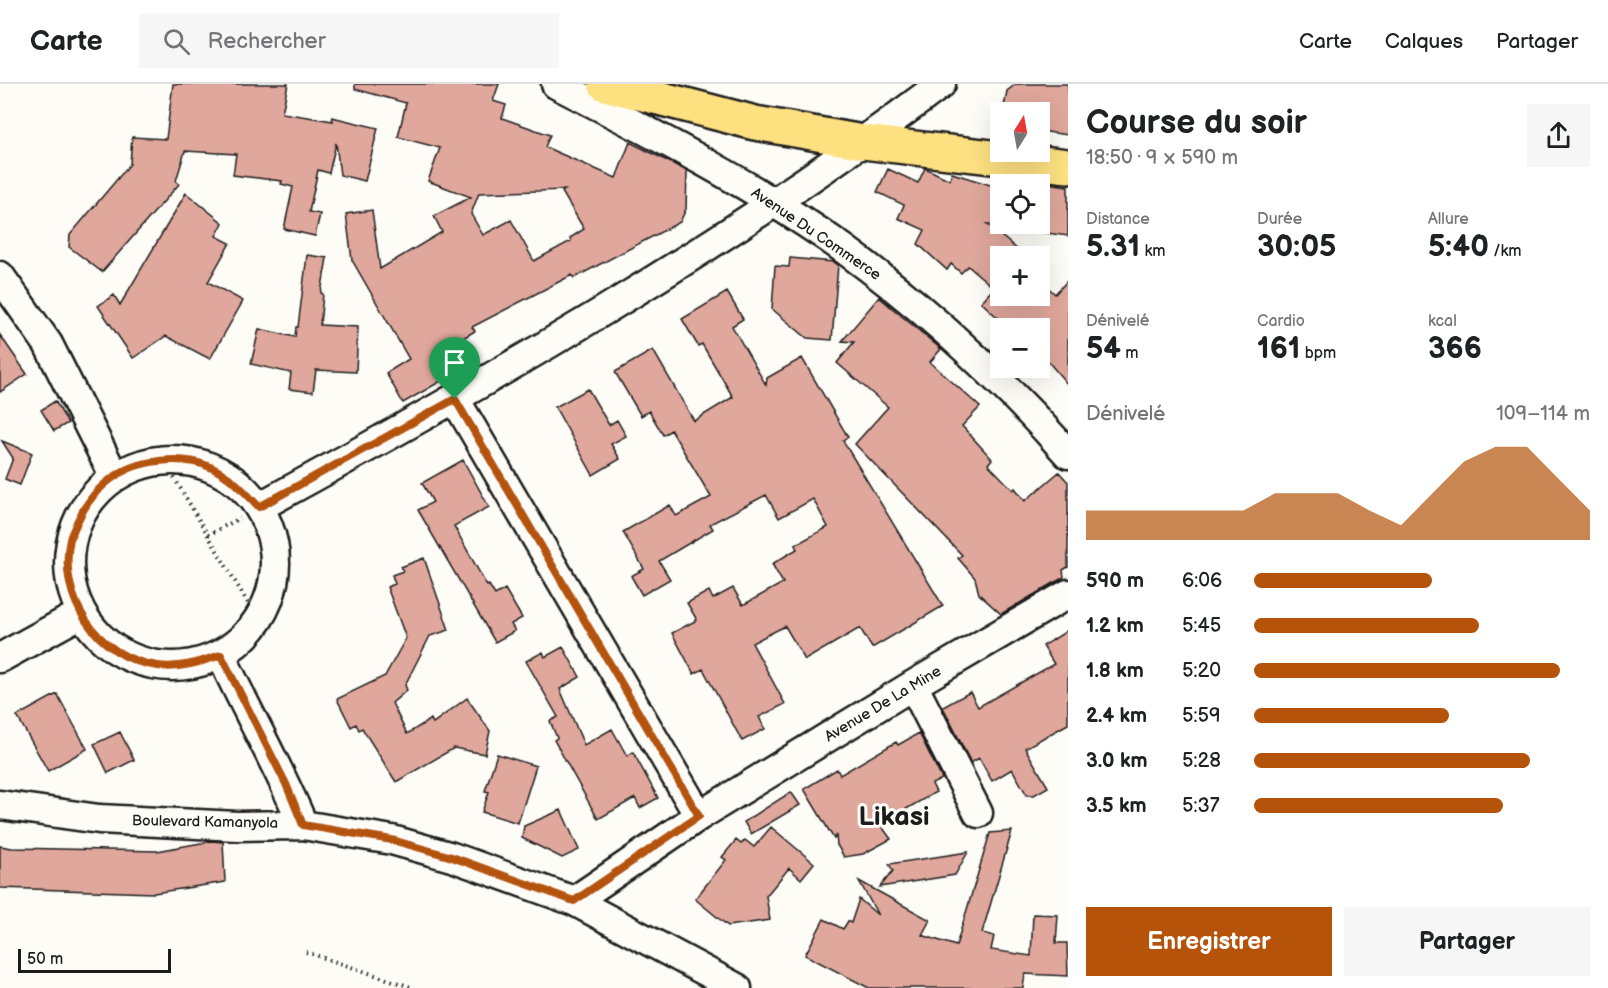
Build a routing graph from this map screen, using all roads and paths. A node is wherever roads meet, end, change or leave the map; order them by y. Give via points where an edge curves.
1 (556, 84) edge
2 (604, 84) edge
3 (941, 84) edge
4 (863, 142) junction
5 (1068, 166) edge
6 (772, 202) junction
7 (0, 276) edge
8 (455, 399) junction
9 (1068, 454) edge
10 (165, 462) dead end
11 (114, 476) junction
12 (259, 507) junction
13 (208, 535) junction
14 (1068, 594) edge
15 (249, 605) dead end
16 (80, 614) junction
17 (221, 655) junction
18 (0, 658) edge
19 (913, 685) junction
20 (0, 806) edge
21 (978, 813) dead end
22 (699, 816) junction
23 (303, 825) junction
24 (574, 901) junction
25 (306, 952) dead end
26 (414, 988) edge
27 (737, 988) edge

1 - 6 street, Avenue Du Commerce
2 - 4 main road via 755,123
3 - 4 street
4 - 5 main road
4 - 6 street
6 - 8 street via 697,254
6 - 9 street, Avenue Du Commerce via 843,249 935,322
7 - 11 street via 48,344
8 - 12 street
8 - 22 street
10 - 13 path
11 - 12 street via 144,463 177,460 209,466 237,483
11 - 16 street via 86,503 70,538 68,577
12 - 13 path
12 - 17 street via 273,538 274,550 275,573 267,606 248,634
13 - 15 path
14 - 19 street, Avenue De La Mine
16 - 17 street via 100,639 127,657 158,666 180,666
16 - 18 street
17 - 23 street
19 - 21 street
19 - 22 street, Avenue De La Mine
20 - 23 street, Boulevard Kamanyola via 99,819
22 - 24 street, Avenue De La Mine
23 - 24 street, Boulevard Kamanyola via 392,840
24 - 27 street, Boulevard Kamanyola
25 - 26 path

